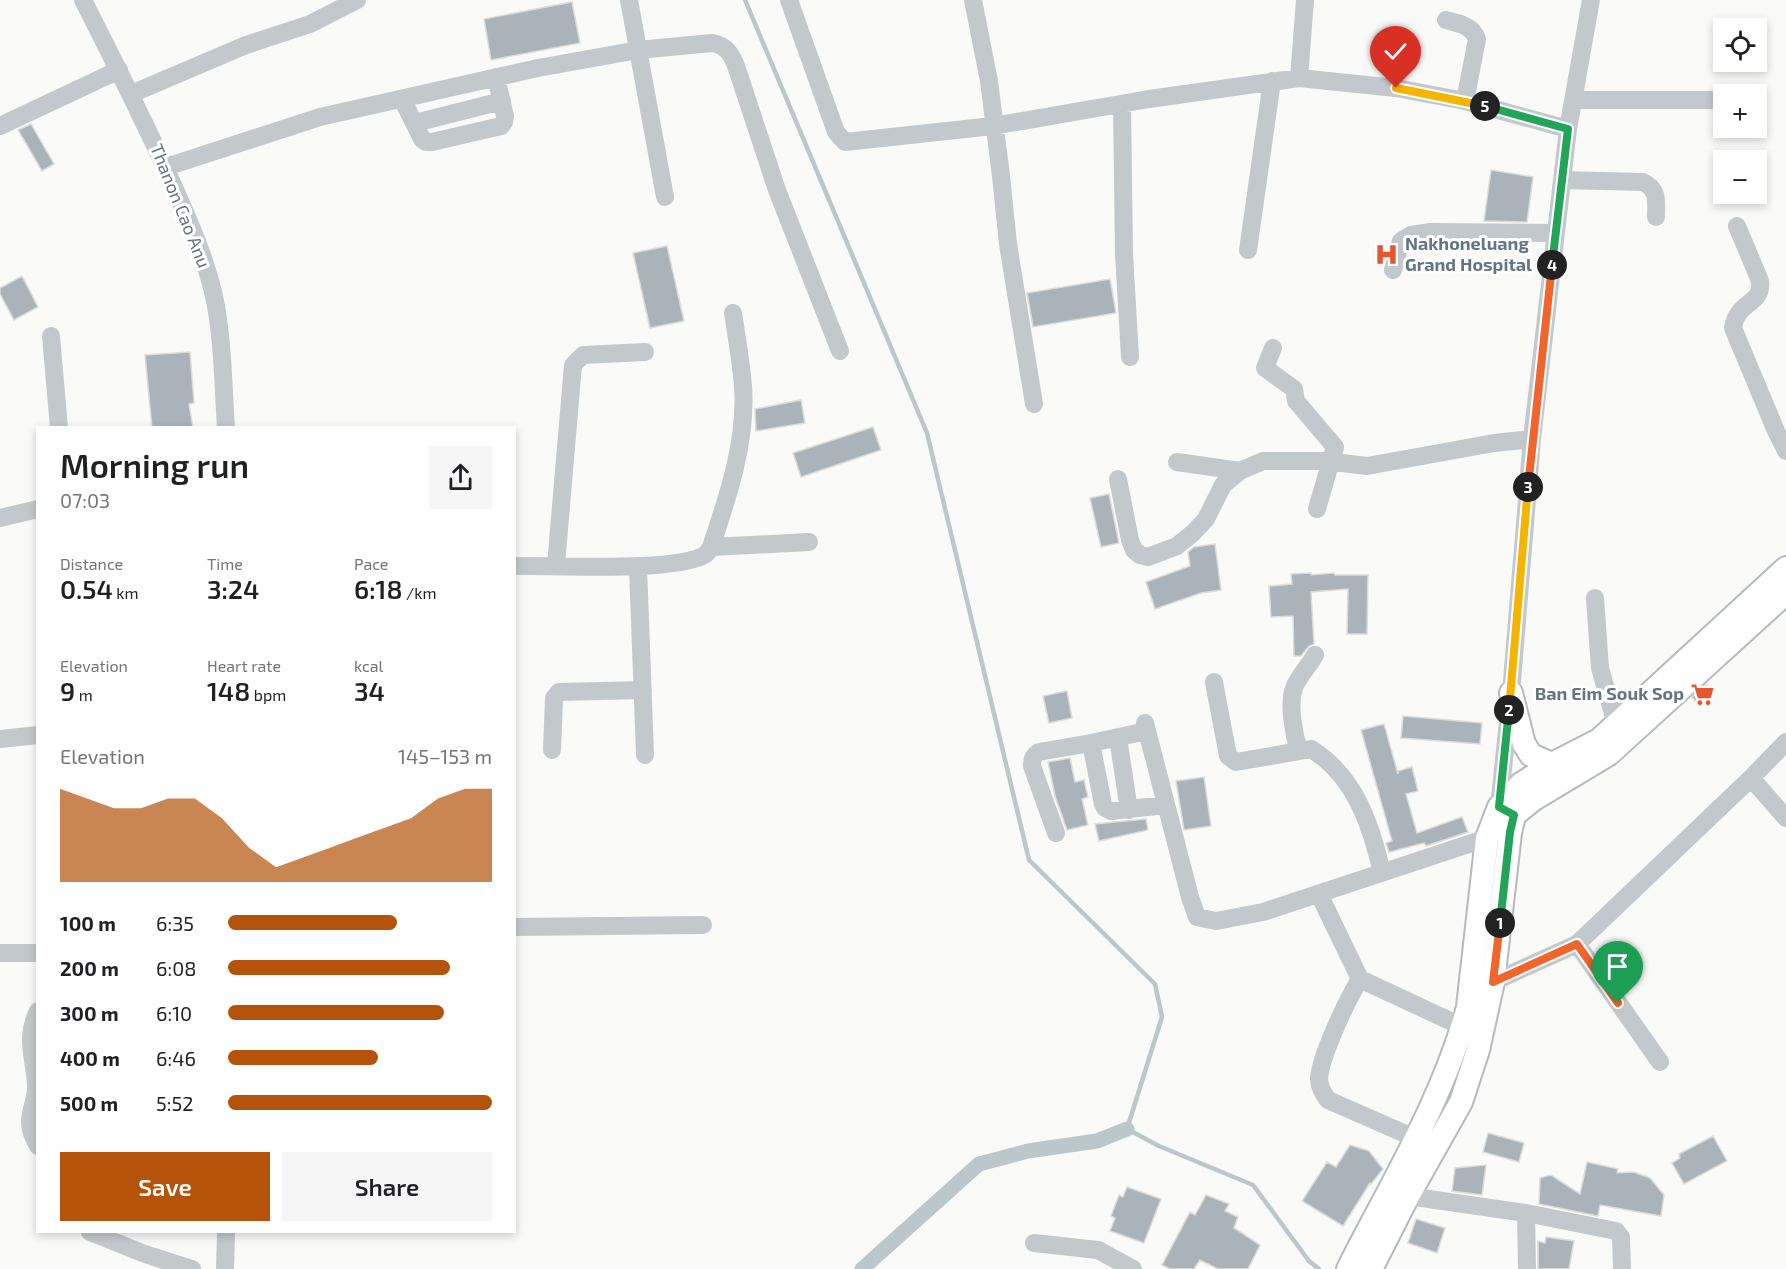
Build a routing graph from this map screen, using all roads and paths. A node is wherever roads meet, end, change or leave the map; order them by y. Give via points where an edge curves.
1 (83, 0) edge
2 (357, 0) edge
3 (629, 0) edge
4 (789, 0) edge
5 (973, 0) edge
6 (1305, 0) edge
7 (1591, 0) edge
8 (1446, 20) dead end
9 (638, 50) junction
10 (119, 70) junction
11 (496, 77) junction
12 (1299, 78) junction
13 (1272, 81) junction
14 (131, 94) junction
15 (402, 99) junction
16 (1574, 100) junction
17 (1711, 100) dead end
18 (1465, 101) junction
19 (1122, 104) junction
20 (0, 126) edge
21 (993, 126) junction
22 (1568, 129) junction
23 (165, 167) junction
24 (1562, 180) junction
25 (665, 197) dead end
26 (1656, 217) dead end
27 (1737, 226) dead end
28 (1556, 233) junction
29 (1248, 250) dead end
30 (1394, 270) dead end
31 (733, 313) dead end
32 (51, 336) dead end
33 (1273, 348) dead end
34 (840, 351) dead end
35 (645, 352) dead end
36 (1130, 357) dead end
37 (1034, 404) dead end
38 (59, 426) edge
39 (226, 426) edge
40 (1532, 439) junction
41 (1786, 451) edge
42 (1177, 462) dead end
43 (1332, 462) junction
44 (1240, 471) junction
45 (1118, 479) dead end
46 (36, 509) edge
47 (1317, 509) dead end
48 (0, 518) edge
49 (809, 542) dead end
50 (711, 547) junction
51 (556, 565) junction
52 (516, 566) edge
53 (638, 567) junction
54 (1786, 568) edge
55 (1786, 593) edge
56 (1595, 598) dead end
57 (1315, 655) dead end
58 (1214, 682) dead end
59 (643, 690) junction
60 (1511, 693) junction
61 (1616, 724) junction
62 (36, 735) edge
63 (1118, 738) junction
64 (0, 739) edge
65 (1786, 742) edge
66 (1091, 743) junction
67 (552, 750) dead end
68 (1299, 751) junction
69 (645, 755) dead end
70 (1552, 764) junction
71 (1751, 778) junction
72 (1528, 792) junction
73 (1166, 805) junction
74 (1129, 810) junction
75 (1507, 811) junction
76 (1786, 819) edge
77 (1056, 832) dead end
78 (1487, 838) junction
79 (1382, 873) junction
80 (1319, 894) junction
81 (703, 925) dead end
82 (516, 927) edge
83 (1577, 944) junction
84 (0, 953) edge
85 (36, 953) edge
86 (1360, 979) junction
87 (1493, 982) junction
88 (36, 1015) edge
89 (1463, 1027) junction
90 (1660, 1062) dead end
91 (36, 1088) edge
92 (36, 1088) edge
93 (1417, 1139) junction
94 (36, 1141) edge
95 (1408, 1196) junction
96 (1526, 1213) junction
97 (1383, 1222) junction
98 (92, 1233) edge
99 (226, 1233) edge
100 (1034, 1243) dead end
101 (1348, 1268) edge
102 (192, 1269) edge
103 (225, 1269) edge
104 (1133, 1269) edge
105 (1371, 1269) edge
106 (1527, 1269) edge
107 (1622, 1269) edge

1 - 10 street, Thanon Cao Anu
2 - 14 street via 310,24 246,45
3 - 9 street
4 - 21 street via 836,132 845,142
5 - 21 street
6 - 12 street
7 - 16 street
8 - 18 street via 1467,26 1477,39
9 - 11 street
9 - 25 street
9 - 34 street via 712,44 723,45 730,52 777,190
10 - 14 street, Thanon Cao Anu
10 - 20 street
11 - 15 street
11 - 15 street via 502,101 415,123
12 - 13 street
12 - 18 street via 1396,88
13 - 19 street
13 - 29 street
14 - 23 street, Thanon Cao Anu
15 - 23 street via 320,117
16 - 17 street
16 - 22 street
18 - 22 street
19 - 21 street
19 - 36 street
21 - 37 street
22 - 24 street
23 - 39 street, Thanon Cao Anu via 195,235 214,296
24 - 26 street via 1644,182 1652,186 1656,197
24 - 28 street
27 - 41 street via 1761,289 1759,296 1741,309 1733,328
28 - 30 street via 1411,235 1401,241
28 - 40 street
31 - 50 street via 743,388 741,435 731,485
32 - 38 street
33 - 43 street via 1265,368 1294,389 1296,402 1335,445
35 - 51 street via 583,355 573,365
40 - 43 street via 1494,442 1367,466
40 - 60 street
42 - 44 street
43 - 44 street via 1263,461
43 - 47 street
44 - 45 street via 1223,485 1206,519 1193,533 1177,546 1148,557 1134,550 1130,540
46 - 48 street
49 - 50 street
50 - 53 street via 696,558
51 - 52 street
51 - 53 street
53 - 59 street
54 - 61 main road
55 - 72 main road via 1609,754
56 - 61 street via 1600,668
57 - 68 street via 1294,688 1294,733
58 - 68 street via 1228,756 1236,762
59 - 67 street via 559,692 554,698
59 - 69 street
60 - 70 main road via 1524,744 1531,755
60 - 72 street via 1513,757
60 - 75 street
61 - 70 main road via 1599,740
62 - 64 street
63 - 66 street
63 - 73 street via 1146,727
63 - 74 street
65 - 71 street
66 - 74 street via 1105,808
66 - 77 street via 1039,752 1032,760
68 - 79 street via 1311,749 1326,759 1354,791 1373,834
70 - 72 main road
71 - 76 street
71 - 83 street
72 - 75 main road
73 - 74 street
73 - 80 street via 1197,917 1216,921 1263,912
75 - 78 main road
75 - 87 main road via 1510,832
78 - 79 street
78 - 89 main road
79 - 80 street
80 - 86 street
81 - 82 street
83 - 87 street
83 - 90 street
84 - 85 street
86 - 89 street
86 - 93 street via 1320,1066 1322,1093 1328,1100
87 - 95 main road via 1478,1050 1461,1102
88 - 92 street via 30,1051
89 - 93 main road
91 - 94 street via 30,1125
93 - 97 main road
95 - 96 street
95 - 97 main road
96 - 106 street
96 - 107 street via 1617,1231 1621,1237
97 - 101 main road
97 - 105 main road
98 - 102 street
99 - 103 street
100 - 104 street via 1098,1250

